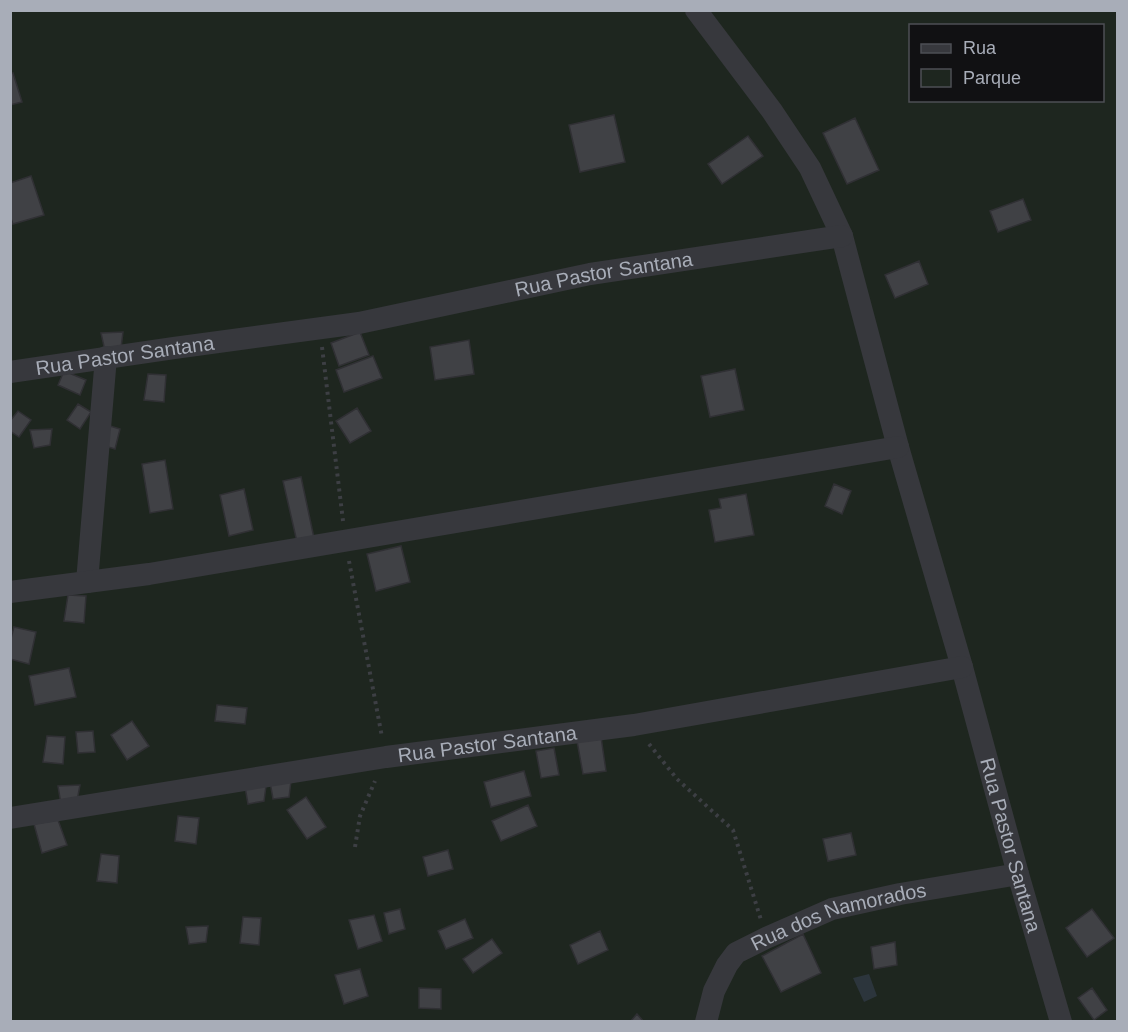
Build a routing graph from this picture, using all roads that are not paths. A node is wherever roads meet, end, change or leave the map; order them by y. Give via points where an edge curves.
1 (696, 10) edge
2 (842, 236) junction
3 (106, 357) junction
4 (10, 372) edge
5 (898, 447) junction
6 (87, 582) junction
7 (10, 592) edge
8 (962, 667) junction
9 (10, 818) edge
10 (1018, 874) junction
11 (706, 1022) edge
12 (1061, 1022) edge

1 - 2 street, Rua Pastor Santana via 810,168
2 - 3 street, Rua Pastor Santana via 590,274 359,323
2 - 5 street, Rua Pastor Santana
3 - 4 street, Rua Pastor Santana
3 - 6 street
5 - 6 street
5 - 8 street, Rua Pastor Santana
6 - 7 street
8 - 9 street, Rua Pastor Santana via 634,725 386,757
8 - 10 street, Rua Pastor Santana
10 - 11 street, Rua dos Namorados via 832,909 766,938 736,953 727,965 714,991
10 - 12 street, Rua Pastor Santana

